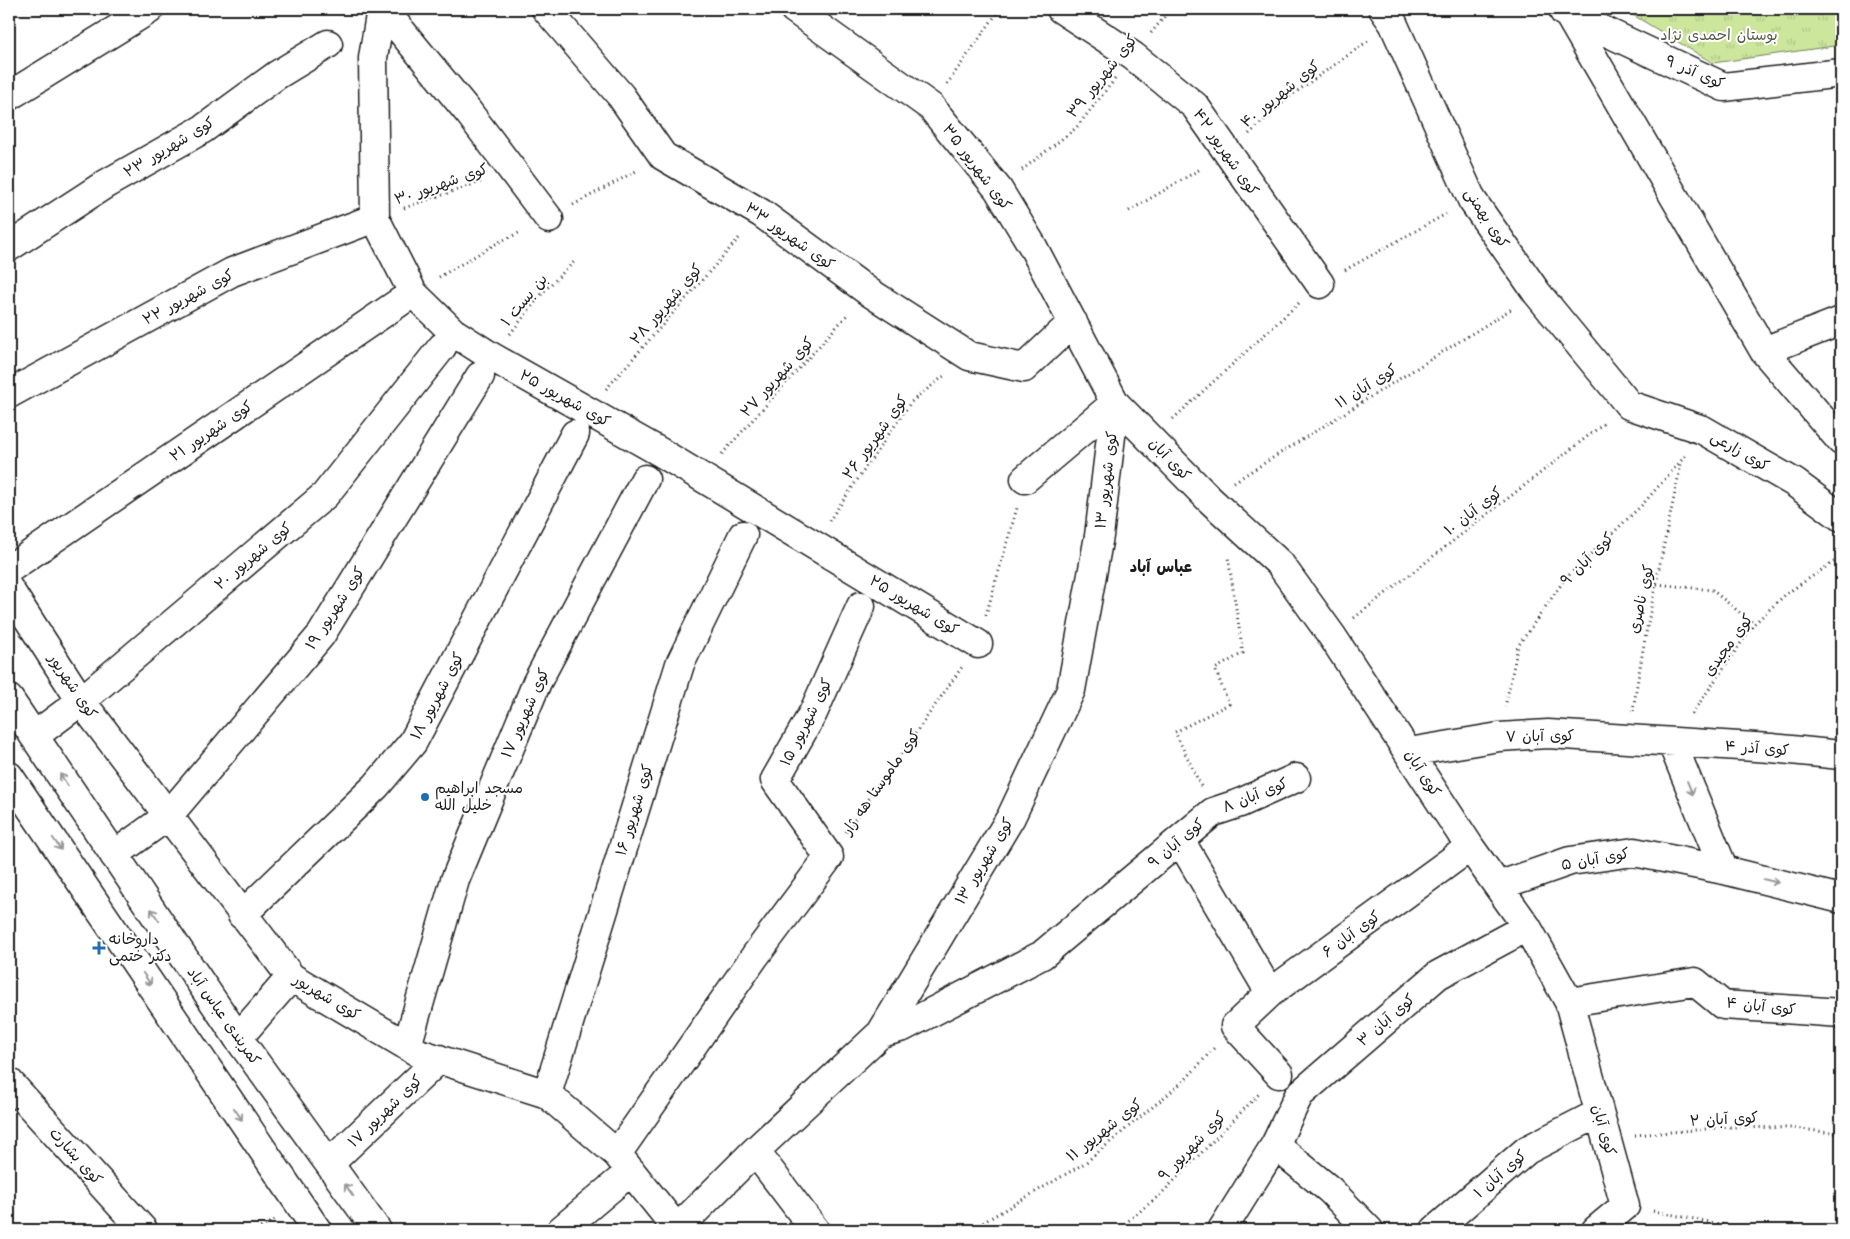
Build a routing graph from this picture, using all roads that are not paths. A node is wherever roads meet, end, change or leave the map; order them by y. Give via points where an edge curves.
1 (150, 9) edge
2 (382, 9) edge
3 (546, 9) edge
4 (794, 9) edge
5 (1061, 9) edge
6 (1563, 11) edge
7 (1388, 16) edge
8 (328, 44) dead end
9 (1841, 73) edge
10 (9, 96) edge
11 (375, 218) junction
12 (549, 218) dead end
13 (9, 247) edge
14 (1320, 284) dead end
15 (413, 293) junction
16 (1841, 321) edge
17 (1073, 322) junction
18 (442, 347) dead end
19 (1764, 351) junction
20 (486, 367) junction
21 (9, 394) edge
22 (1115, 403) junction
23 (1629, 405) joint
24 (575, 434) dead end
25 (1841, 441) edge
26 (1025, 479) road end
27 (645, 480) dead end
28 (1841, 517) edge
29 (743, 535) dead end
30 (9, 569) edge
31 (9, 589) edge
32 (861, 606) dead end
33 (978, 644) road end
34 (81, 701) junction
35 (18, 717) edge
36 (1672, 743) junction
37 (1839, 751) edge
38 (1410, 752) junction
39 (9, 776) edge
40 (1296, 778) dead end
41 (1213, 812) joint
42 (168, 816) junction
43 (1180, 840) junction
44 (1470, 847) junction
45 (114, 855) junction
46 (1724, 870) junction
47 (1498, 886) junction
48 (1841, 899) edge
49 (242, 915) junction
50 (1527, 927) junction
51 (291, 976) junction
52 (1270, 992) junction
53 (1570, 1002) junction
54 (1841, 1013) edge
55 (881, 1033) junction
56 (238, 1038) junction
57 (407, 1046) junction
58 (439, 1059) junction
59 (1279, 1074) road end
60 (9, 1082) edge
61 (547, 1094) junction
62 (1603, 1125) junction
63 (1275, 1145) junction
64 (755, 1151) junction
65 (330, 1163) junction
66 (624, 1163) junction
67 (143, 1230) edge
68 (317, 1230) edge
69 (377, 1230) edge
70 (561, 1230) edge
71 (677, 1230) edge
72 (815, 1230) edge
73 (1222, 1230) edge
74 (1369, 1230) edge
75 (1435, 1230) edge
76 (1596, 1230) edge

1 - 10 street
2 - 11 street, کوی شهریور ۲۵ via 373,58
2 - 12 street
3 - 17 street, کوی شهریور ۳۳ via 621,96 663,156 761,213 868,292 969,356 1024,368
4 - 17 street, کوی شهریور ۳۵ via 931,107 998,189
5 - 14 street, کوی شهریور ۴۲ via 1133,56 1195,106
6 - 9 street, کوی آذر ۹ via 1724,87
6 - 19 street
7 - 23 street, کوی بهمنی via 1472,200 1537,293
8 - 13 street, کوی شهریور ۲۳ via 276,75 203,129 104,185
11 - 15 street, کوی شهریور ۲۵
11 - 21 street, کوی شهریور ۲۲ via 232,272
15 - 20 street, کوی شهریور ۲۵
15 - 30 street, کوی شهریور ۲۱
16 - 19 street
17 - 22 street, کوی شهریور ۳۵
18 - 34 street, کوی شهریور ۲۰ via 325,495
19 - 25 street
20 - 33 street, کوی شهریور ۲۵ via 588,410
20 - 42 street, کوی شهریور ۱۹ via 321,635
22 - 26 street
22 - 38 street, کوی آبان via 1214,504 1280,564
22 - 55 street, کوی شهریور ۱۳ via 1099,536 1071,690 1011,817
23 - 28 street, کوی زارعی via 1703,430 1795,483
24 - 49 street, کوی شهریور ۱۸ via 413,742 376,786
27 - 57 street, کوی شهریور ۱۷ via 537,682 455,880
29 - 61 street, کوی شهریور ۱۶ via 680,664
31 - 34 street, کوی شهریور
32 - 66 street, کوی شهریور ۱۵ via 813,713 775,780 829,857 755,956
34 - 35 street, کوی شهریور ۲۰
34 - 42 street, کوی شهریور
45 -> 35 street, کمربندی عباس آباد
36 - 37 street, کوی آذر ۴
36 - 38 street, کوی آبان ۷ via 1571,735 1498,737
36 -> 46 street
38 - 44 street, کوی آبان
39 -> 68 street
40 - 41 street, کوی آبان ۸
41 - 43 street, کوی آبان ۹
42 - 45 street, کوی شهریور ۱۹
42 - 49 street, کوی شهریور
43 - 52 street
43 - 55 street, کوی آبان ۹ via 1042,955 903,1027
44 - 47 street, کوی آبان
44 - 52 street, کوی آبان ۶
56 -> 45 street, کمربندی عباس آباد
46 - 47 street, کوی آبان ۵ via 1634,852 1570,861
46 -> 48 street, کوی آبان ۵
47 - 50 street, کوی آبان
49 - 51 street, کوی شهریور
50 - 53 street, کوی آبان
50 - 63 street, کوی آبان ۳ via 1438,975 1299,1095
51 - 56 street
51 - 57 street, کوی شهریور
52 - 59 street, کوی آبان ۶ via 1235,1026
53 - 54 street, کوی آبان ۴ via 1695,982 1724,1006
53 - 62 street, کوی آبان
55 - 64 street, کوی شهریور ۱۳
56 - 65 street, کمربندی عباس آباد
57 - 58 street, کوی شهریور
58 - 61 street, کوی شهریور
58 - 65 street, کوی شهریور ۱۷
60 - 67 street, کوی بشارت
61 - 66 street, کوی شهریور
62 - 75 street, کوی آبان ۱ via 1527,1150
62 - 76 street, کوی آبان via 1625,1206
63 - 73 street, کوی آبان ۳
63 - 74 street via 1330,1190
64 - 71 street, کوی شهریور ۱۳
64 - 72 street
69 -> 65 street, کمربندی عباس آباد
66 - 70 street
66 - 71 street, کوی شهریور

